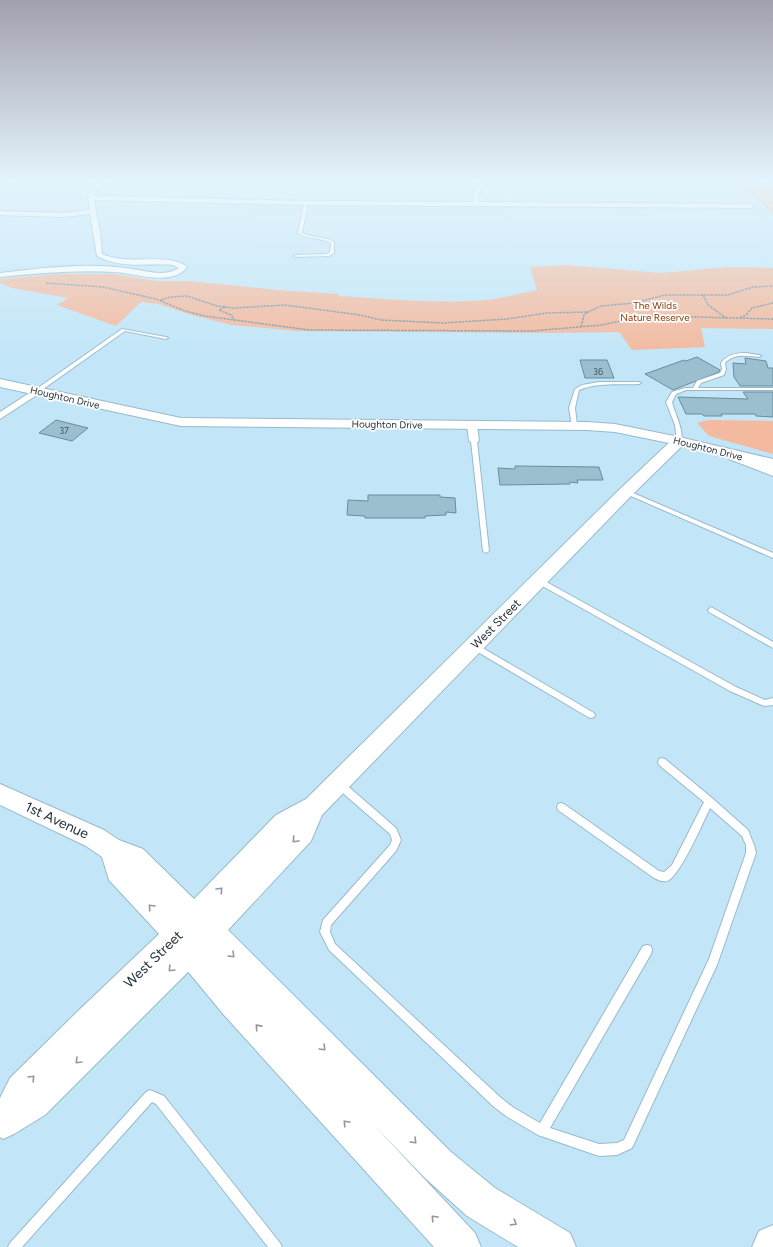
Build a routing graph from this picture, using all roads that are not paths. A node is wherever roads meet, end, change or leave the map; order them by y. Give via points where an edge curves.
1 (97, 238) edge
2 (315, 238) edge
3 (295, 256) dead end
4 (0, 275) edge
5 (166, 338) dead end
6 (759, 356) dead end
7 (0, 383) edge
8 (639, 383) dead end
9 (694, 389) junction
10 (773, 389) edge
11 (37, 391) junction
12 (0, 416) edge
13 (472, 425) junction
14 (574, 425) junction
15 (474, 441) joint
16 (679, 441) junction
17 (735, 455) joint
18 (772, 466) edge
19 (626, 492) junction
20 (486, 551) dead end
21 (773, 556) edge
22 (539, 581) junction
23 (711, 610) dead end
24 (474, 645) junction
25 (773, 645) edge
26 (773, 701) edge
27 (591, 715) dead end
28 (662, 762) dead end
29 (338, 783) junction
30 (0, 794) edge
31 (709, 801) junction
32 (561, 806) dead end
33 (193, 934) junction
34 (648, 950) dead end
35 (2, 1124) edge
36 (542, 1131) junction
37 (14, 1247) edge
38 (276, 1247) edge
39 (461, 1247) edge
40 (556, 1247) edge

1 - 4 street via 98,253 102,258 175,263 183,267 182,270 161,276 102,270
2 - 3 lane via 333,243 332,253
5 - 11 lane via 124,330
6 - 9 lane via 729,357 723,363 722,374 699,382
7 - 11 street, Houghton Drive
8 - 14 lane via 595,384 577,389 572,408
9 - 10 lane
9 - 16 lane via 679,390 670,399 679,427
11 - 12 street
11 - 13 street, Houghton Drive via 181,422
13 - 14 street, Houghton Drive
13 - 15 street
14 - 16 street, Houghton Drive via 615,428
15 - 20 lane
16 - 17 main road, Houghton Drive
16 - 19 main road, West Street
17 - 18 highway
19 - 21 lane
19 - 22 main road, West Street
22 - 24 main road, West Street
22 - 26 lane via 733,689 764,703
23 - 25 lane
24 - 27 lane
24 - 29 main road, West Street
28 - 31 lane
29 - 33 main road, West Street via 314,807 302,833
29 - 36 lane via 393,831 397,840 393,848 326,923 325,932 332,947 497,1102
30 - 33 main road, 1st Avenue via 95,838 112,850 118,871
31 - 32 lane via 675,868 666,878 658,875
31 - 36 lane via 745,833 750,844 750,853 713,961 628,1144 617,1149 599,1150
33 - 35 main road, West Street via 34,1104
39 -> 33 highway via 241,1009
33 -> 40 highway via 438,1165 481,1202
34 - 36 lane
37 - 38 lane via 150,1096 160,1100

